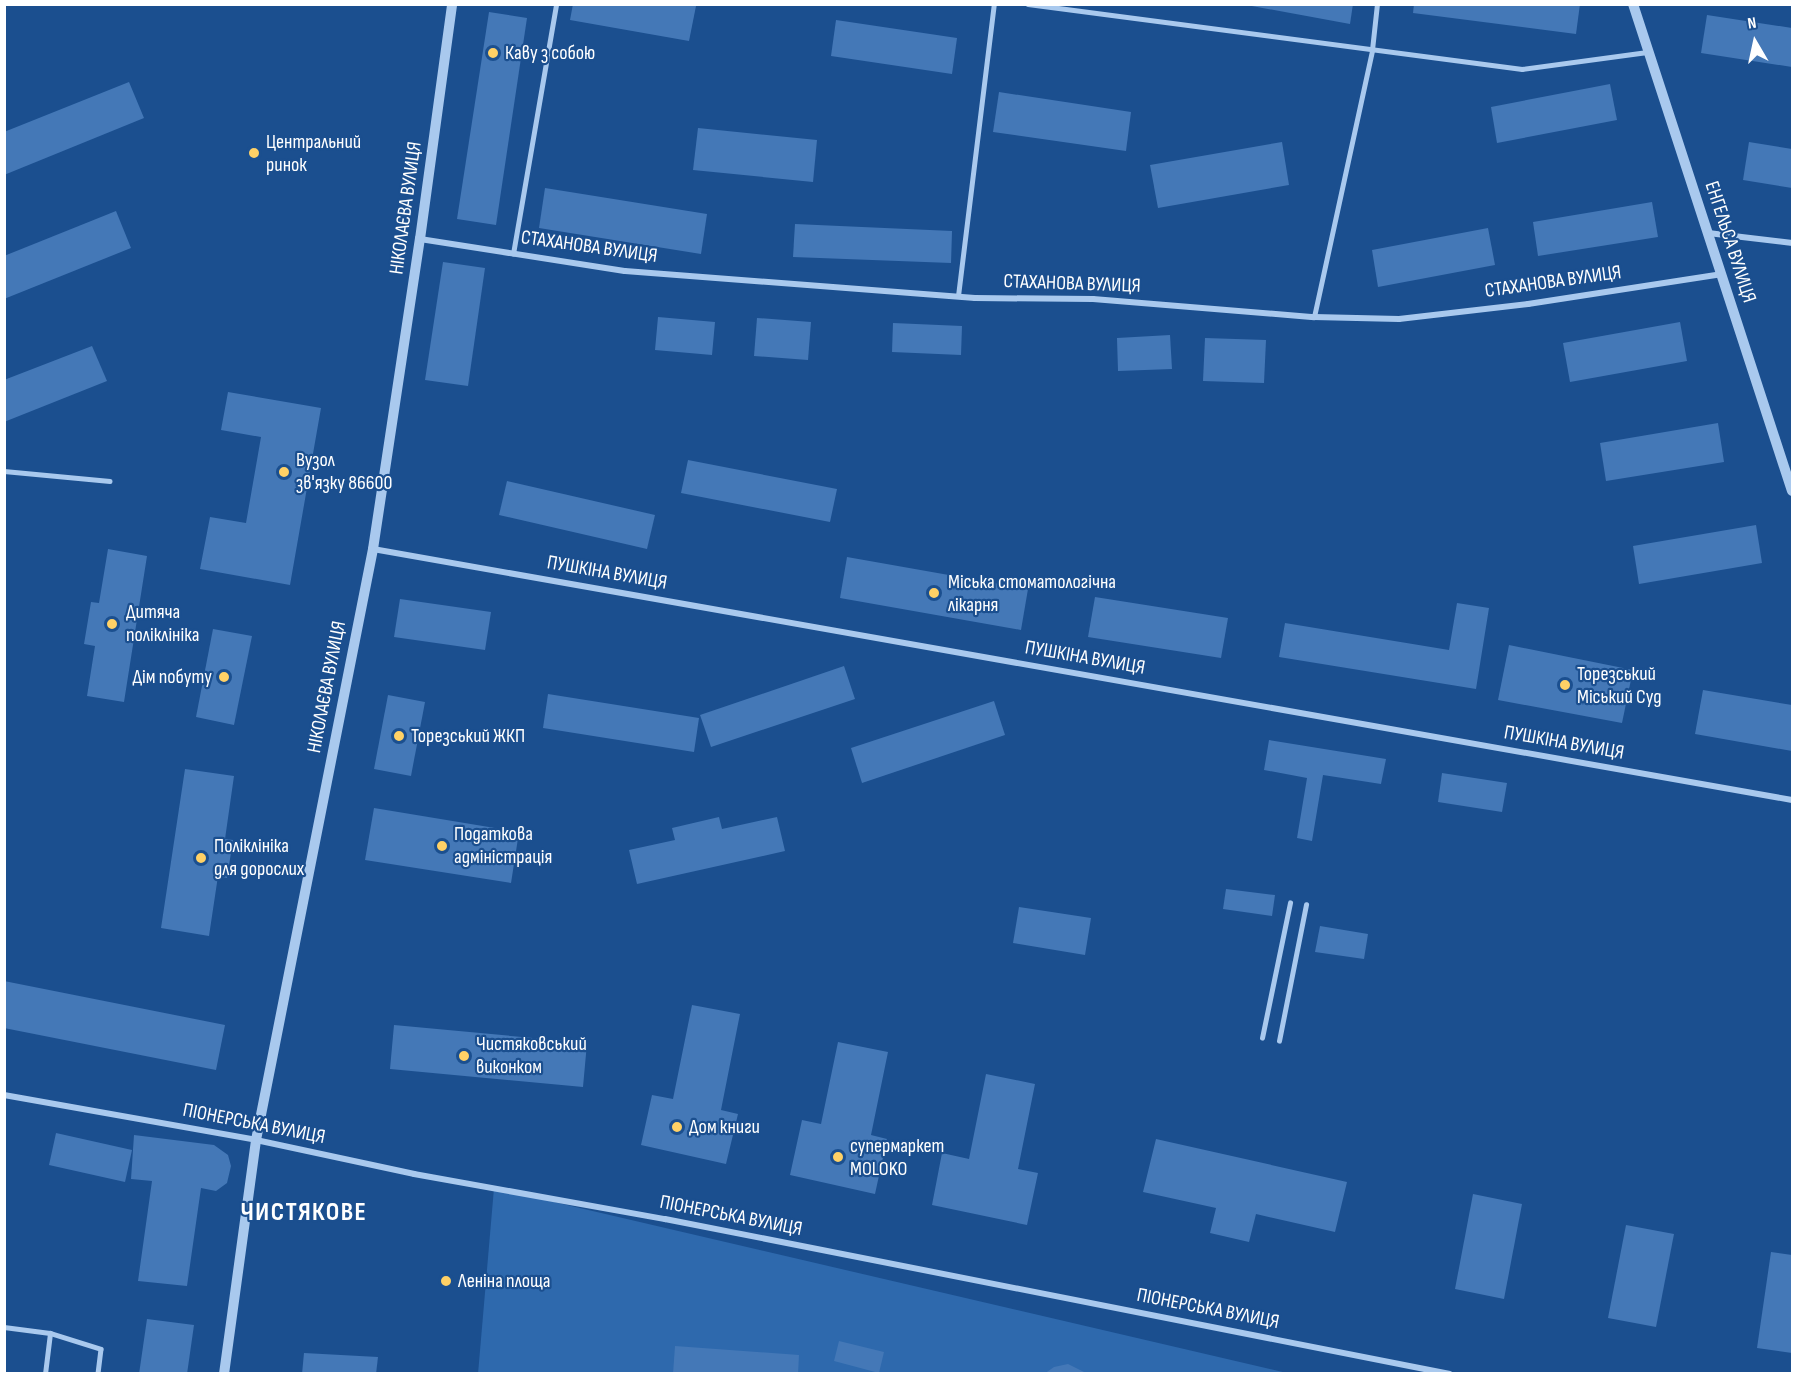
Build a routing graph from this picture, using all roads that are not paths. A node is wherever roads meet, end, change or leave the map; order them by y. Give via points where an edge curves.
1 (452, 4) edge
2 (556, 4) edge
3 (994, 4) edge
4 (1028, 4) edge
5 (1377, 4) edge
6 (1633, 4) edge
7 (1372, 50) junction
8 (1648, 52) junction
9 (1708, 233) junction
10 (420, 239) junction
11 (1792, 243) edge
12 (513, 254) junction
13 (1721, 274) junction
14 (958, 296) junction
15 (1314, 317) junction
16 (4, 471) edge
17 (110, 481) dead end
18 (1792, 491) edge
19 (373, 549) junction
20 (1792, 800) edge
21 (1290, 903) dead end
22 (1306, 905) dead end
23 (1262, 1038) dead end
24 (1279, 1041) dead end
25 (4, 1095) edge
26 (256, 1140) junction
27 (4, 1327) edge
28 (50, 1333) junction
29 (45, 1374) edge
30 (98, 1374) edge
31 (224, 1374) edge
32 (1450, 1374) edge

1 - 10 street, НІКОЛАЄВА ВУЛИЦЯ
2 - 12 lane
3 - 14 lane
4 - 7 lane
5 - 7 lane
6 - 8 street, ЕНГЕЛЬСА ВУЛИЦЯ
7 - 8 lane via 1522,69
7 - 15 lane
8 - 9 street, ЕНГЕЛЬСА ВУЛИЦЯ
9 - 11 street
9 - 13 street, ЕНГЕЛЬСА ВУЛИЦЯ
10 - 12 street, СТАХАНОВА ВУЛИЦЯ
10 - 19 street, НІКОЛАЄВА ВУЛИЦЯ
12 - 14 street, СТАХАНОВА ВУЛИЦЯ via 625,271
13 - 15 street, СТАХАНОВА ВУЛИЦЯ via 1399,319
13 - 18 street, ЕНГЕЛЬСА ВУЛИЦЯ
14 - 15 street, СТАХАНОВА ВУЛИЦЯ via 1093,299
16 - 17 lane
19 - 20 street, ПУШКІНА ВУЛИЦЯ
19 - 26 street, НІКОЛАЄВА ВУЛИЦЯ
21 - 23 lane
22 - 24 lane
25 - 26 street, ПІОНЕРСЬКА ВУЛИЦЯ
26 - 31 street, НІКОЛАЄВА ВУЛИЦЯ
26 - 32 street, ПІОНЕРСЬКА ВУЛИЦЯ
27 - 28 lane
28 - 29 lane
28 - 30 lane via 101,1349

